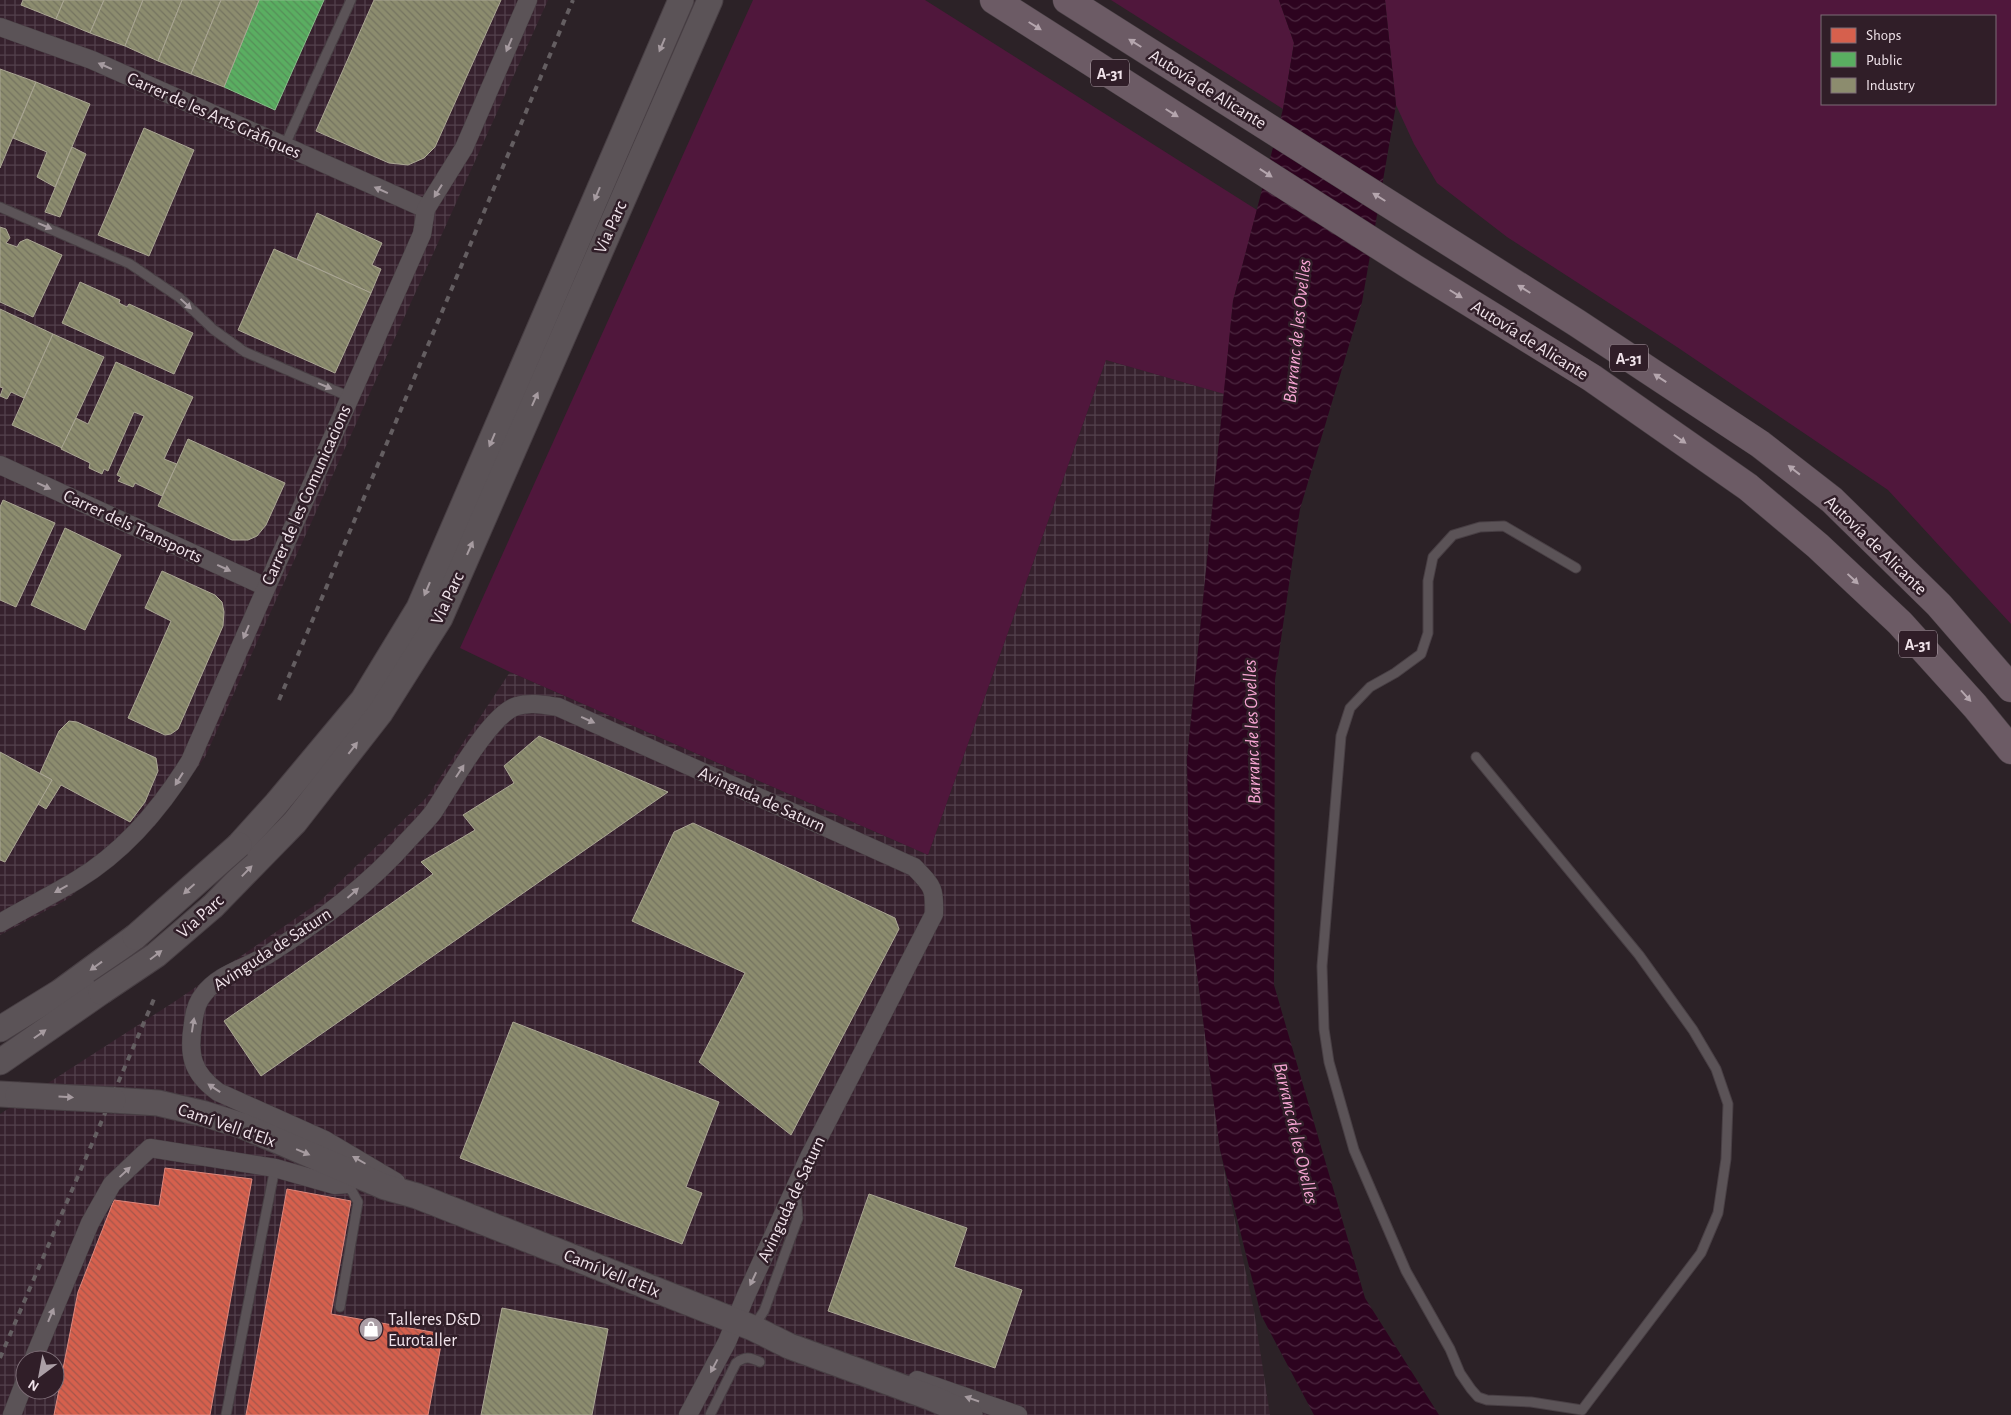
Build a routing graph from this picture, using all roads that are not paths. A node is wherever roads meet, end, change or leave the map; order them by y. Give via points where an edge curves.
1 (351, 0) edge
2 (528, 0) edge
3 (681, 0) edge
4 (710, 0) edge
5 (994, 0) edge
6 (1067, 0) edge
7 (0, 27) edge
8 (283, 147) junction
9 (0, 207) edge
10 (426, 209) junction
11 (350, 397) junction
12 (0, 465) edge
13 (1832, 500) junction
14 (1576, 568) dead end
15 (266, 587) junction
16 (2011, 662) edge
17 (2011, 688) edge
18 (2011, 750) edge
19 (1476, 757) dead end
20 (0, 923) edge
21 (0, 1029) edge
22 (0, 1062) edge
23 (198, 1072) joint
24 (9, 1095) edge
25 (275, 1168) junction
26 (350, 1179) junction
27 (415, 1195) junction
28 (340, 1307) dead end
29 (744, 1325) junction
30 (37, 1350) edge
31 (760, 1362) dead end
32 (18, 1400) edge
33 (1584, 1412) edge
34 (12, 1415) edge
35 (226, 1415) edge
36 (688, 1415) edge
37 (710, 1415) edge
38 (970, 1415) edge
39 (1018, 1415) edge

1 - 8 lane
2 -> 10 street, Carrer de les Comunicacions via 464,148
3 -> 21 main road, Via Parc, bridge via 419,608 364,700 239,845 135,937 60,992
22 -> 4 main road, Via Parc, bridge via 156,955 213,906 301,814 380,713 440,618
5 -> 18 highway, Autovía de Alicante / A-31 via 1592,378 1748,487 1818,546 1900,623
13 -> 6 highway, Autovía de Alicante / A-31 via 1760,444 1577,323
8 -> 7 street, Carrer de les Arts Gràfiques via 92,60
10 -> 8 street, Carrer de les Arts Gràfiques
9 -> 11 lane via 130,264 180,298 239,348
10 - 11 street, Carrer de les Comunicacions via 422,234
11 - 15 street, Carrer de les Comunicacions
12 -> 15 street, Carrer dels Transports
13 - 16 highway via 1888,534
13 - 17 highway, Autovía de Alicante / A-31 via 1939,606
14 - 33 lane via 1504,526 1480,527 1453,535 1433,557 1428,581 1428,633 1421,654 1395,674 1370,687 1350,708 1340,736 1322,966 1324,1029 1329,1062 1354,1150 1406,1271 1460,1373 1478,1397 1487,1400 1531,1402
15 -> 20 street, Carrer de les Comunicacions via 190,761 171,793 110,857
19 - 33 lane via 1639,955 1693,1030 1716,1069 1728,1104 1726,1159 1718,1213 1701,1253
27 -> 23 street, Camí Vell d'Elx via 325,1140 218,1092 205,1083
23 -> 29 street, Avinguda de Saturn via 190,1044 202,996 218,980 268,955 339,906 391,859 432,813 468,758 501,716 516,706 532,703 558,707 914,867 935,894 934,914 796,1187
24 -> 26 main road, Camí Vell d'Elx, bridge via 158,1103 205,1114 243,1126
25 - 26 street via 335,1185
30 -> 25 street via 90,1223 112,1184 150,1148
25 - 35 lane
26 - 27 main road, Camí Vell d'Elx
26 - 28 lane via 358,1202
27 - 29 main road, Camí Vell d'Elx
29 -> 36 street, Avinguda de Saturn via 726,1342
29 - 38 main road, Camí Vell d'Elx via 789,1346
39 -> 29 street, Camí Vell d'Elx via 812,1344
31 - 37 lane via 750,1357 736,1362
32 - 34 street

